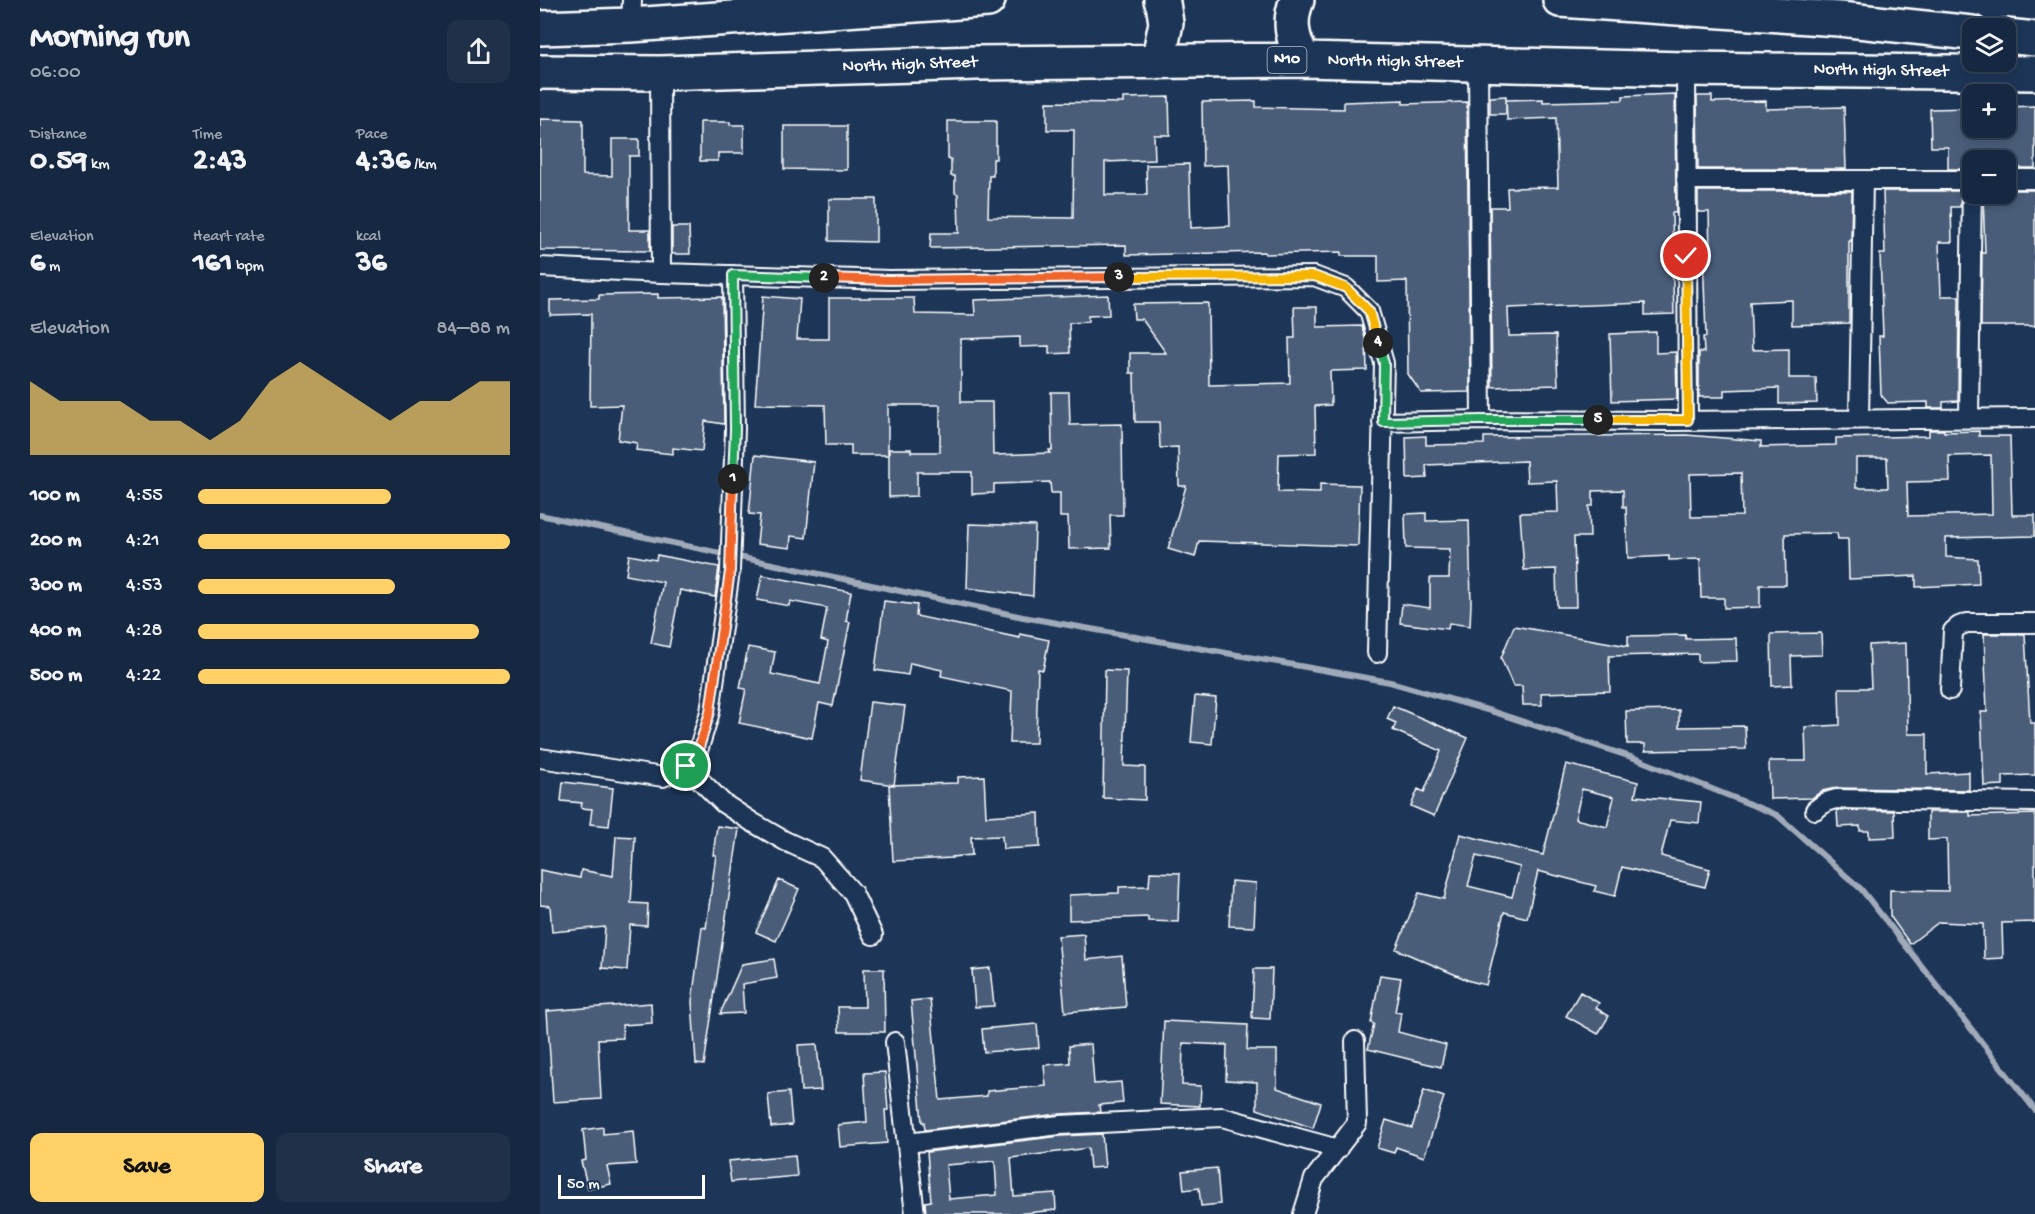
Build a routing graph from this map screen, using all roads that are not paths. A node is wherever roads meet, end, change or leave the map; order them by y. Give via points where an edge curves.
1 (977, 0) edge
2 (1161, 0) edge
3 (1297, 0) edge
4 (1560, 0) edge
5 (1839, 9) edge
6 (632, 13) edge
7 (540, 28) edge
8 (1962, 31) edge
9 (2016, 37) edge
10 (2035, 39) edge
11 (1304, 60) junction
12 (1158, 62) junction
13 (1478, 64) junction
14 (1686, 69) junction
15 (540, 72) edge
16 (660, 73) junction
17 (2035, 73) edge
18 (2016, 179) edge
19 (2035, 179) edge
20 (1686, 180) junction
21 (1863, 180) junction
22 (1962, 180) edge
23 (1972, 204) edge
24 (540, 267) edge
25 (661, 273) junction
26 (733, 275) junction
27 (1969, 418) junction
28 (2035, 418) edge
29 (1859, 419) junction
30 (1481, 420) junction
31 (1688, 420) junction
32 (1383, 422) junction
33 (2035, 623) edge
34 (1377, 653) dead end
35 (1950, 690) dead end
36 (540, 758) edge
37 (686, 766) junction
38 (2035, 802) edge
39 (1815, 810) dead end
40 (873, 935) dead end
41 (1355, 1041) dead end
42 (895, 1042) dead end
43 (907, 1143) junction
44 (1338, 1149) junction
45 (915, 1214) edge
46 (1303, 1214) edge

1 - 6 highway
2 - 12 highway via 1166,23
3 - 11 highway via 1291,27 1295,46
4 - 5 highway
5 - 8 highway
6 - 7 highway
9 - 10 highway
11 - 12 highway, North High Street / N10
11 - 13 highway, North High Street / N10
12 - 16 highway, North High Street / N10
13 - 14 highway, North High Street / N10
13 - 30 street
14 - 17 highway, North High Street / N10
14 - 20 street
15 - 16 highway, North High Street / N10
16 - 25 street
18 - 19 street
20 - 21 street
20 - 31 street
21 - 22 street
21 - 29 street
23 - 27 street
24 - 25 street
25 - 26 street
26 - 32 street via 890,280 1314,276 1346,288 1369,311 1384,363
26 - 37 street via 735,429 730,571 710,712 697,754
27 - 28 street
27 - 29 street
29 - 31 street
30 - 31 street
30 - 32 street
32 - 34 street
33 - 35 street via 1959,626 1953,631
36 - 37 street via 663,777
37 - 40 street via 723,803 785,841 822,858 853,893
38 - 39 street via 1836,800
41 - 44 street via 1357,1123
42 - 43 street
43 - 44 street via 1060,1125 1222,1117
43 - 45 street
44 - 46 street via 1314,1179

